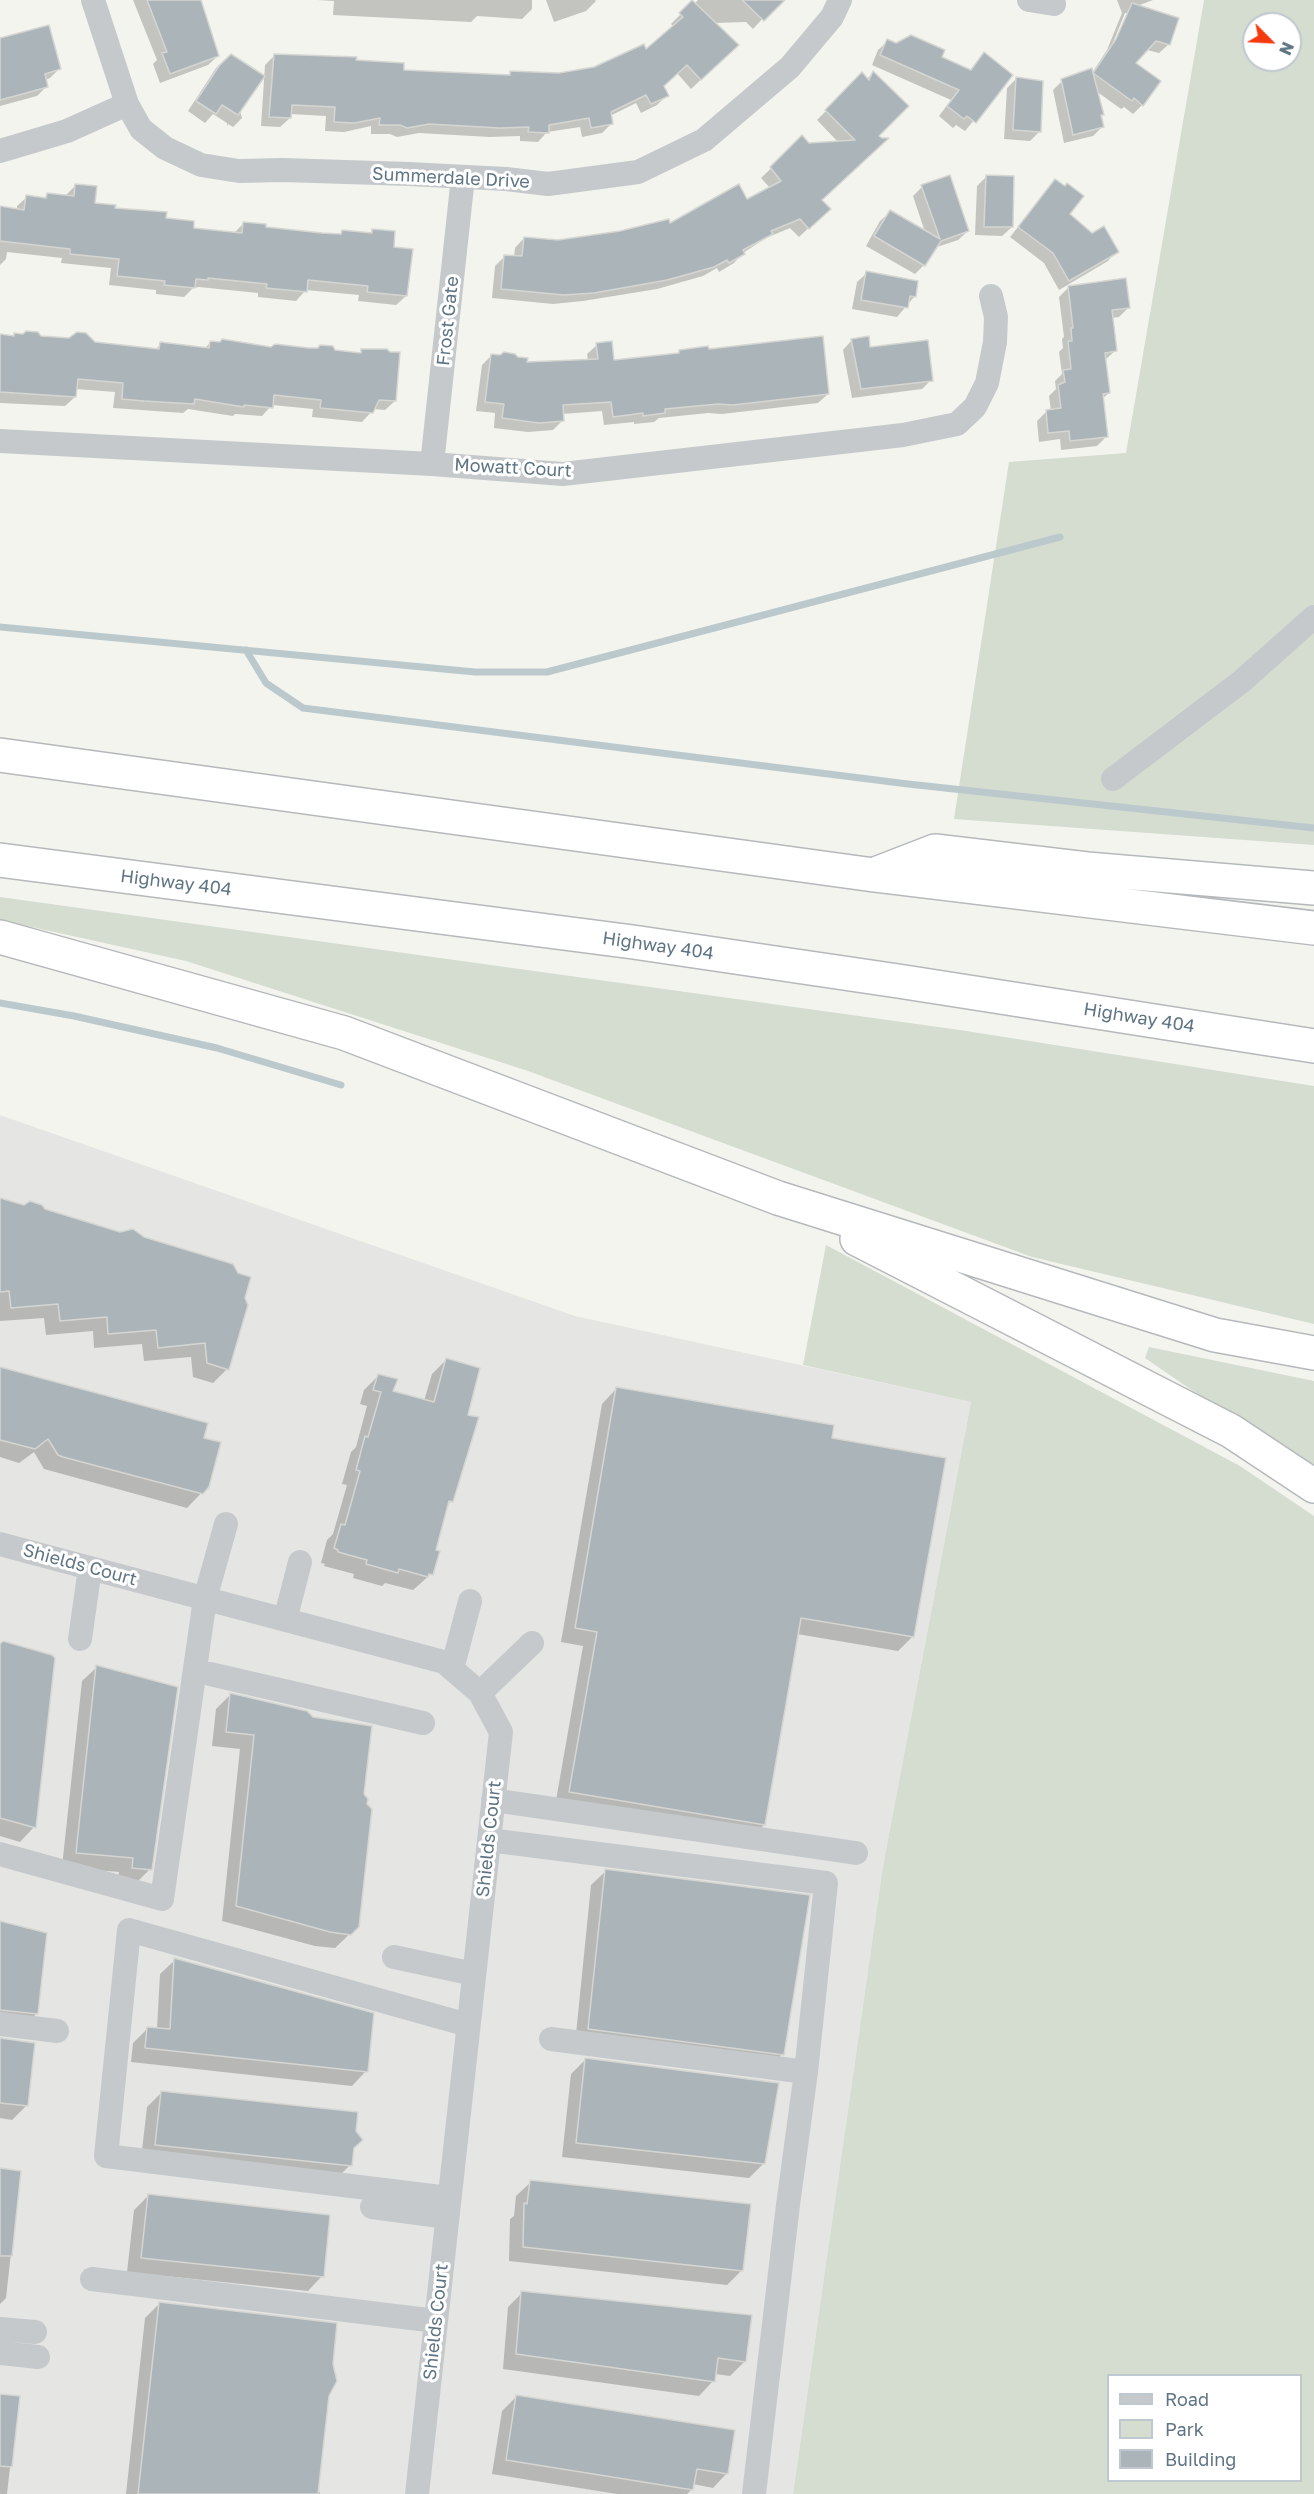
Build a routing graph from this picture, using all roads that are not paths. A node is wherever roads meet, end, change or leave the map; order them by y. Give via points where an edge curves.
1 (93, 0) edge
2 (840, 0) edge
3 (1029, 0) edge
4 (1054, 4) dead end
5 (127, 104) junction
6 (0, 151) edge
7 (463, 177) junction
8 (991, 297) dead end
9 (0, 441) edge
10 (432, 464) junction
11 (1314, 617) edge
12 (0, 755) edge
13 (1113, 779) dead end
14 (0, 860) edge
15 (874, 875) junction
16 (1308, 886) edge
17 (1314, 928) edge
18 (0, 937) edge
19 (1314, 1046) edge
20 (778, 1198) junction
21 (1314, 1353) edge
22 (1314, 1486) edge
23 (226, 1524) dead end
24 (0, 1544) edge
25 (300, 1562) dead end
26 (90, 1568) junction
27 (213, 1600) junction
28 (470, 1601) dead end
29 (285, 1620) junction
30 (80, 1639) dead end
31 (532, 1643) dead end
32 (452, 1669) junction
33 (210, 1674) junction
34 (480, 1693) junction
35 (423, 1723) dead end
36 (493, 1800) junction
37 (489, 1840) junction
38 (856, 1853) dead end
39 (0, 1854) edge
40 (177, 1904) dead end
41 (394, 1957) dead end
42 (474, 1974) junction
43 (0, 2024) edge
44 (468, 2025) junction
45 (57, 2031) dead end
46 (551, 2039) dead end
47 (806, 2072) junction
48 (372, 2207) dead end
49 (448, 2207) junction
50 (92, 2278) dead end
51 (436, 2321) junction
52 (0, 2329) edge
53 (35, 2332) dead end
54 (0, 2354) edge
55 (38, 2357) dead end
56 (417, 2494) edge
57 (754, 2494) edge

1 - 5 street, Summerdale Drive
2 - 7 street, Summerdale Drive via 813,41 764,91 704,140 675,156 638,171 548,184
3 - 4 street
5 - 6 street via 67,131
5 - 7 street, Summerdale Drive via 141,129 165,148 201,165 239,171
7 - 10 street, Frost Gate
8 - 10 street, Mowatt Court via 996,317 995,342 987,383 975,407 957,424 829,445 562,474
9 - 10 street, Mowatt Court
11 - 13 street via 1242,681
12 - 15 highway
14 - 19 highway, Highway 404 via 633,942
15 - 16 highway via 935,851 1087,869
15 - 17 highway
18 - 20 highway via 344,1033
20 - 21 highway via 1215,1335
20 - 22 highway via 1231,1431
23 - 27 street
24 - 26 street, Shields Court
25 - 29 street
26 - 27 street, Shields Court
26 - 30 street
27 - 29 street, Shields Court
27 - 33 street
27 - 39 street via 162,1899
28 - 32 street
29 - 32 street, Shields Court via 444,1662
31 - 34 street
32 - 34 street, Shields Court
33 - 35 street
33 - 40 street
34 - 36 street, Shields Court via 501,1732
36 - 37 street, Shields Court
36 - 38 street
37 - 42 street, Shields Court
37 - 47 street via 826,1883
41 - 42 street
42 - 44 street, Shields Court
43 - 45 street
44 - 49 street, Shields Court
44 - 49 street via 129,1930 106,2157
46 - 47 street
47 - 57 street
48 - 49 street
49 - 51 street, Shields Court
50 - 51 street
51 - 56 street, Shields Court
52 - 53 street
54 - 55 street

